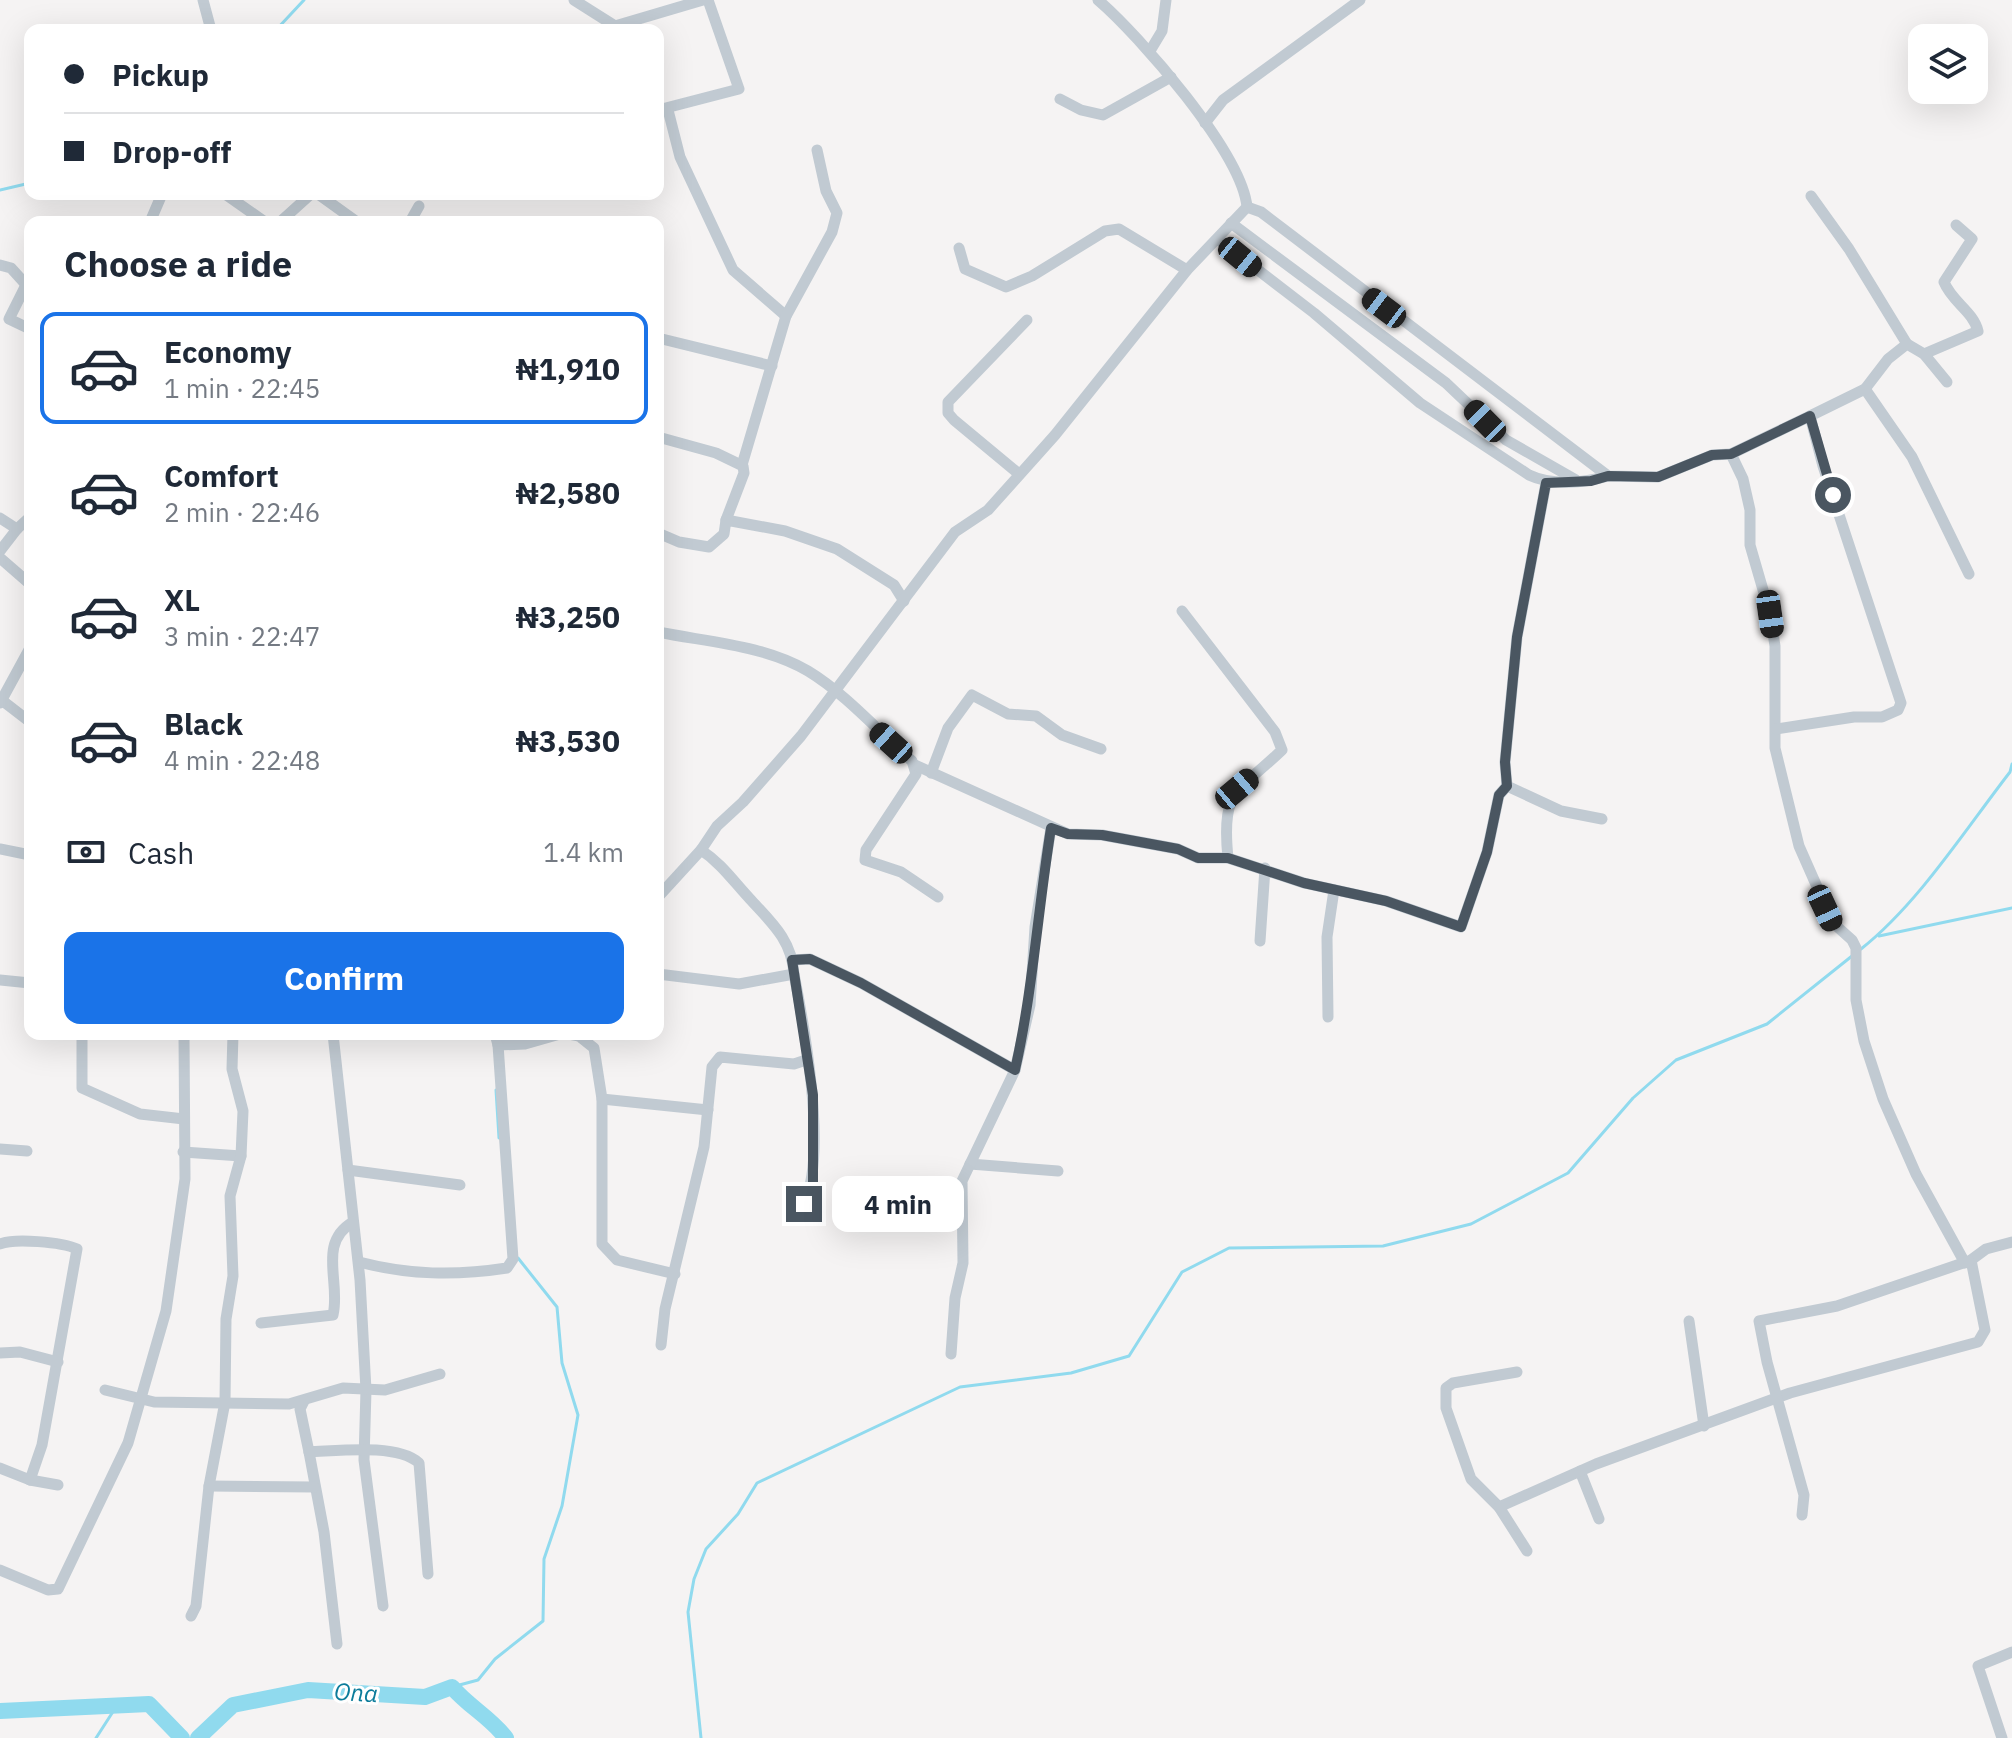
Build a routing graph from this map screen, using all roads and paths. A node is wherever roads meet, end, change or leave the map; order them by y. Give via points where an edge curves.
1 (203, 0) edge
2 (574, 0) edge
3 (706, 0) edge
4 (1098, 0) edge
5 (1166, 0) edge
6 (1360, 0) edge
7 (209, 24) edge
8 (612, 24) edge
9 (622, 24) edge
10 (1150, 51) junction
11 (1171, 77) junction
12 (1060, 99) dead end
13 (664, 110) edge
14 (664, 113) edge
15 (1205, 123) junction
16 (817, 150) dead end
17 (1811, 196) dead end
18 (234, 200) edge
19 (304, 200) edge
20 (326, 200) edge
21 (419, 206) dead end
22 (1247, 207) junction
23 (256, 216) edge
24 (287, 216) edge
25 (349, 216) edge
26 (413, 216) edge
27 (1231, 223) junction
28 (1956, 225) dead end
29 (1219, 240) junction
30 (959, 248) dead end
31 (0, 265) edge
32 (1187, 270) junction
33 (24, 283) edge
34 (24, 294) edge
35 (786, 316) junction
36 (1027, 320) dead end
37 (24, 326) edge
38 (664, 339) edge
39 (1907, 344) junction
40 (1924, 354) junction
41 (772, 366) junction
42 (1947, 382) dead end
43 (1865, 389) junction
44 (1810, 416) junction
45 (664, 439) edge
46 (1731, 454) junction
47 (742, 465) junction
48 (1019, 474) junction
49 (1608, 476) junction
50 (1576, 480) junction
51 (1546, 483) junction
52 (0, 518) edge
53 (726, 520) junction
54 (24, 523) edge
55 (17, 529) junction
56 (664, 535) edge
57 (0, 551) edge
58 (0, 558) edge
59 (1969, 574) dead end
60 (24, 579) edge
61 (904, 601) junction
62 (1182, 611) dead end
63 (664, 633) edge
64 (24, 659) edge
65 (835, 693) junction
66 (1, 702) edge
67 (24, 718) edge
68 (1776, 729) junction
69 (1101, 749) dead end
70 (915, 765) junction
71 (931, 773) junction
72 (1507, 786) junction
73 (1602, 819) dead end
74 (1051, 828) junction
75 (0, 849) edge
76 (701, 850) junction
77 (24, 854) edge
78 (1228, 858) junction
79 (1265, 868) junction
80 (664, 890) edge
81 (1334, 890) junction
82 (938, 897) dead end
83 (1260, 941) dead end
84 (792, 960) junction
85 (794, 974) junction
86 (664, 975) edge
87 (0, 980) edge
88 (24, 982) edge
89 (1328, 1017) dead end
90 (82, 1040) edge
91 (184, 1040) edge
92 (233, 1040) edge
93 (334, 1040) edge
94 (496, 1040) edge
95 (502, 1040) edge
96 (539, 1040) edge
97 (584, 1040) edge
98 (806, 1060) junction
99 (1015, 1070) junction
100 (602, 1099) junction
101 (708, 1110) junction
102 (184, 1119) junction
103 (0, 1149) edge
104 (27, 1151) dead end
105 (183, 1152) junction
106 (241, 1156) junction
107 (970, 1164) junction
108 (348, 1170) junction
109 (1058, 1171) dead end
110 (460, 1185) dead end
111 (804, 1204) dead end
112 (353, 1222) junction
113 (2012, 1242) edge
114 (0, 1244) edge
115 (359, 1262) junction
116 (1968, 1262) junction
117 (675, 1274) junction
118 (1689, 1321) dead end
119 (261, 1323) dead end
120 (661, 1345) dead end
121 (0, 1353) edge
122 (951, 1354) dead end
123 (58, 1362) junction
124 (1517, 1372) dead end
125 (440, 1374) dead end
126 (105, 1390) dead end
127 (366, 1390) junction
128 (1779, 1398) junction
129 (140, 1399) junction
130 (304, 1401) junction
131 (225, 1402) junction
132 (1704, 1426) junction
133 (367, 1449) junction
134 (309, 1452) junction
135 (0, 1468) edge
136 (1580, 1471) junction
137 (30, 1480) junction
138 (58, 1485) dead end
139 (209, 1486) junction
140 (314, 1487) junction
141 (1499, 1507) junction
142 (1802, 1515) dead end
143 (1599, 1519) dead end
144 (1527, 1551) dead end
145 (0, 1570) edge
146 (428, 1574) dead end
147 (383, 1606) dead end
148 (191, 1616) dead end
149 (337, 1644) dead end
150 (2012, 1652) edge
151 (2002, 1738) edge

1 - 7 street
2 - 8 street
3 - 9 street
3 - 13 street via 739,89
4 - 10 street
5 - 10 street via 1162,31
6 - 15 street via 1223,100
10 - 11 street
11 - 12 street via 1103,115
11 - 15 street
14 - 35 street via 733,270
15 - 22 street
16 - 35 street via 837,213
17 - 39 street
18 - 23 street
19 - 24 street
20 - 25 street
21 - 26 street
22 - 27 street
22 - 49 street via 1261,212
27 - 29 street
27 - 50 street via 1446,383 1506,440
28 - 40 street via 1972,239 1944,282 1978,331
29 - 32 street
29 - 51 street via 1420,403
30 - 32 street via 965,269 1006,287 1105,231 1119,229
31 - 33 street via 11,268
32 - 48 street via 1073,415
34 - 37 street via 9,319
35 - 41 street
36 - 48 street via 948,402 954,420
38 - 41 street
39 - 40 street
39 - 43 street
40 - 42 street
41 - 47 street
43 - 44 street
43 - 59 street via 1912,457
44 - 46 street
44 - 68 street via 1901,703 1886,716
45 - 47 street
46 - 49 street via 1712,455 1658,477
46 - 68 street via 1743,479 1750,545 1770,614
47 - 53 street via 744,473
48 - 61 street via 988,510 955,532
49 - 50 street
50 - 51 street
51 - 72 street via 1517,637
52 - 55 street
53 - 56 street via 724,534 709,547
53 - 61 street via 785,531 837,549 894,585
54 - 55 street
55 - 57 street
58 - 60 street
61 - 65 street
62 - 78 street via 1275,732 1282,750 1237,789 1224,818
63 - 65 street via 780,659 810,672
64 - 66 street
65 - 70 street
65 - 76 street
66 - 67 street
68 - 116 street via 1775,748 1799,846 1833,923 1856,948 1856,1000 1883,1099 1916,1174
69 - 71 street via 1062,735 1036,716 1008,714 972,695 948,728
70 - 71 street
70 - 82 street via 916,774 866,850 865,860 901,872
71 - 74 street
72 - 73 street via 1561,811
72 - 81 street via 1499,795 1487,852 1461,927
74 - 78 street via 1178,849 1198,858
74 - 99 street via 1035,927 1030,1005
75 - 77 street
76 - 80 street
76 - 84 street via 775,923
78 - 79 street
79 - 81 street
79 - 83 street
81 - 89 street via 1327,937
84 - 85 street
84 - 99 street via 810,959 861,983
85 - 86 street via 739,984
85 - 98 street
87 - 88 street
90 - 102 street via 82,1088 140,1114
91 - 102 street
92 - 106 street via 232,1069 243,1111
93 - 108 street
94 - 115 street via 513,1259 507,1268 438,1275
95 - 96 street
97 - 100 street via 594,1048
98 - 101 street via 794,1064 720,1057 712,1067
98 - 111 street via 813,1095 813,1184
99 - 107 street
100 - 101 street
100 - 117 street via 602,1244 617,1260
101 - 117 street
102 - 105 street
103 - 104 street
105 - 106 street
105 - 129 street via 185,1179 172,1277
106 - 131 street via 230,1196 233,1276 226,1319
107 - 109 street
107 - 122 street via 962,1181 963,1263
108 - 110 street
108 - 112 street
112 - 115 street
112 - 119 street via 333,1240 333,1315
113 - 116 street via 1986,1249
114 - 123 street via 15,1240 77,1249
115 - 127 street
116 - 128 street via 1985,1330 1978,1342
116 - 128 street via 1837,1306 1759,1321
117 - 120 street
118 - 132 street
121 - 123 street via 20,1352
123 - 137 street
124 - 141 street via 1446,1388 1446,1408 1471,1479
125 - 127 street via 385,1390
126 - 129 street
127 - 130 street via 343,1388
127 - 133 street
128 - 132 street
128 - 142 street via 1804,1495
129 - 131 street
129 - 145 street via 128,1443 58,1589 35,1586
130 - 131 street
130 - 134 street via 300,1409
131 - 139 street
132 - 136 street
133 - 134 street
133 - 146 street via 419,1463
133 - 147 street via 364,1460
134 - 140 street
135 - 137 street
136 - 141 street
136 - 143 street
137 - 138 street
139 - 140 street
139 - 148 street
140 - 149 street
141 - 144 street
150 - 151 street via 1978,1666

